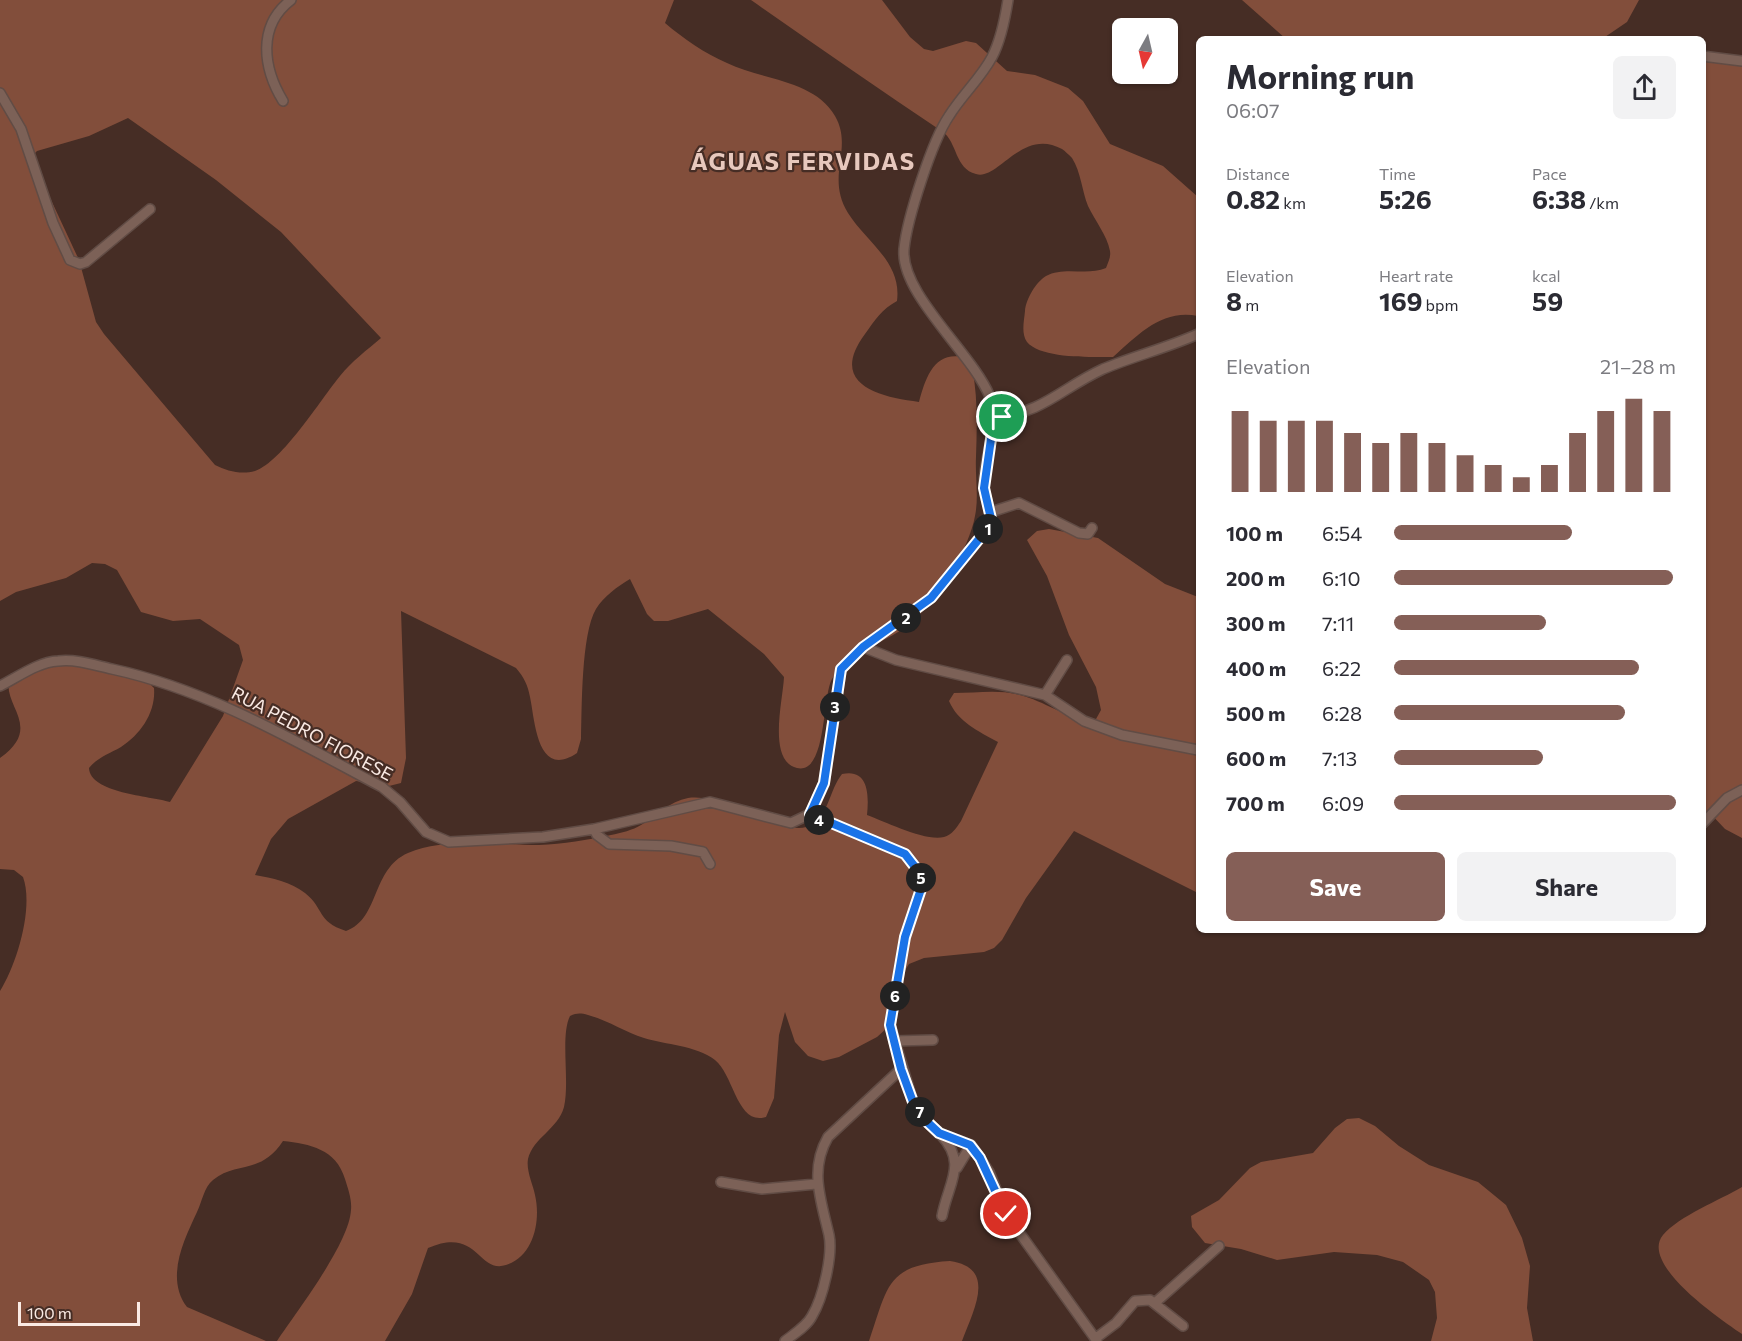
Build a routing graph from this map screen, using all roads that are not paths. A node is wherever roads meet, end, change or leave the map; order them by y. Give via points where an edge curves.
1 (291, 0) edge
2 (1008, 0) edge
3 (1706, 56) edge
4 (1742, 61) edge
5 (0, 93) edge
6 (283, 101) dead end
7 (150, 209) dead end
8 (1196, 335) edge
9 (994, 418) junction
10 (991, 512) junction
11 (1092, 528) dead end
12 (863, 647) junction
13 (1067, 660) dead end
14 (0, 686) edge
15 (1045, 695) junction
16 (1196, 750) edge
17 (1742, 790) edge
18 (810, 814) junction
19 (1706, 820) edge
20 (594, 829) junction
21 (710, 864) dead end
22 (933, 1040) dead end
23 (894, 1041) junction
24 (901, 1069) junction
25 (939, 1133) junction
26 (970, 1145) junction
27 (957, 1168) junction
28 (722, 1182) dead end
29 (816, 1184) junction
30 (942, 1216) dead end
31 (1219, 1246) dead end
32 (1156, 1302) junction
33 (1183, 1326) dead end
34 (1096, 1340) edge
35 (785, 1341) edge

1 - 6 street via 275,16 268,35 268,70
2 - 9 street via 993,56 937,137 907,228 904,253 907,273 921,298 983,381 992,400
3 - 4 street
5 - 7 street via 21,129 70,260 86,262
8 - 9 street via 1091,375 1039,407
9 - 10 street via 984,488
10 - 11 street via 1019,503 1079,533 1088,534
10 - 12 street via 992,523 931,598
12 - 15 street via 896,660
12 - 18 street via 841,669 824,783
13 - 15 street
14 - 20 street, RUA PEDRO FIORESE via 35,667 56,661 76,661 150,677 226,706 382,787 426,832 449,842 543,837
15 - 16 street via 1084,721 1122,735
17 - 19 street via 1727,798
18 - 20 street, RUA PEDRO FIORESE via 791,823 710,802
18 - 23 street via 905,854 919,872 923,883 905,937 890,1025
20 - 21 street via 609,843 703,852
22 - 23 street
23 - 24 street
24 - 25 street via 913,1102
24 - 29 street via 828,1137 820,1151
25 - 26 street
25 - 27 street via 954,1153
26 - 27 street
26 - 34 street via 988,1172 1006,1214
27 - 30 street
28 - 29 street via 762,1189
29 - 35 street via 830,1257 812,1318
31 - 32 street
32 - 33 street
32 - 34 street via 1135,1301

